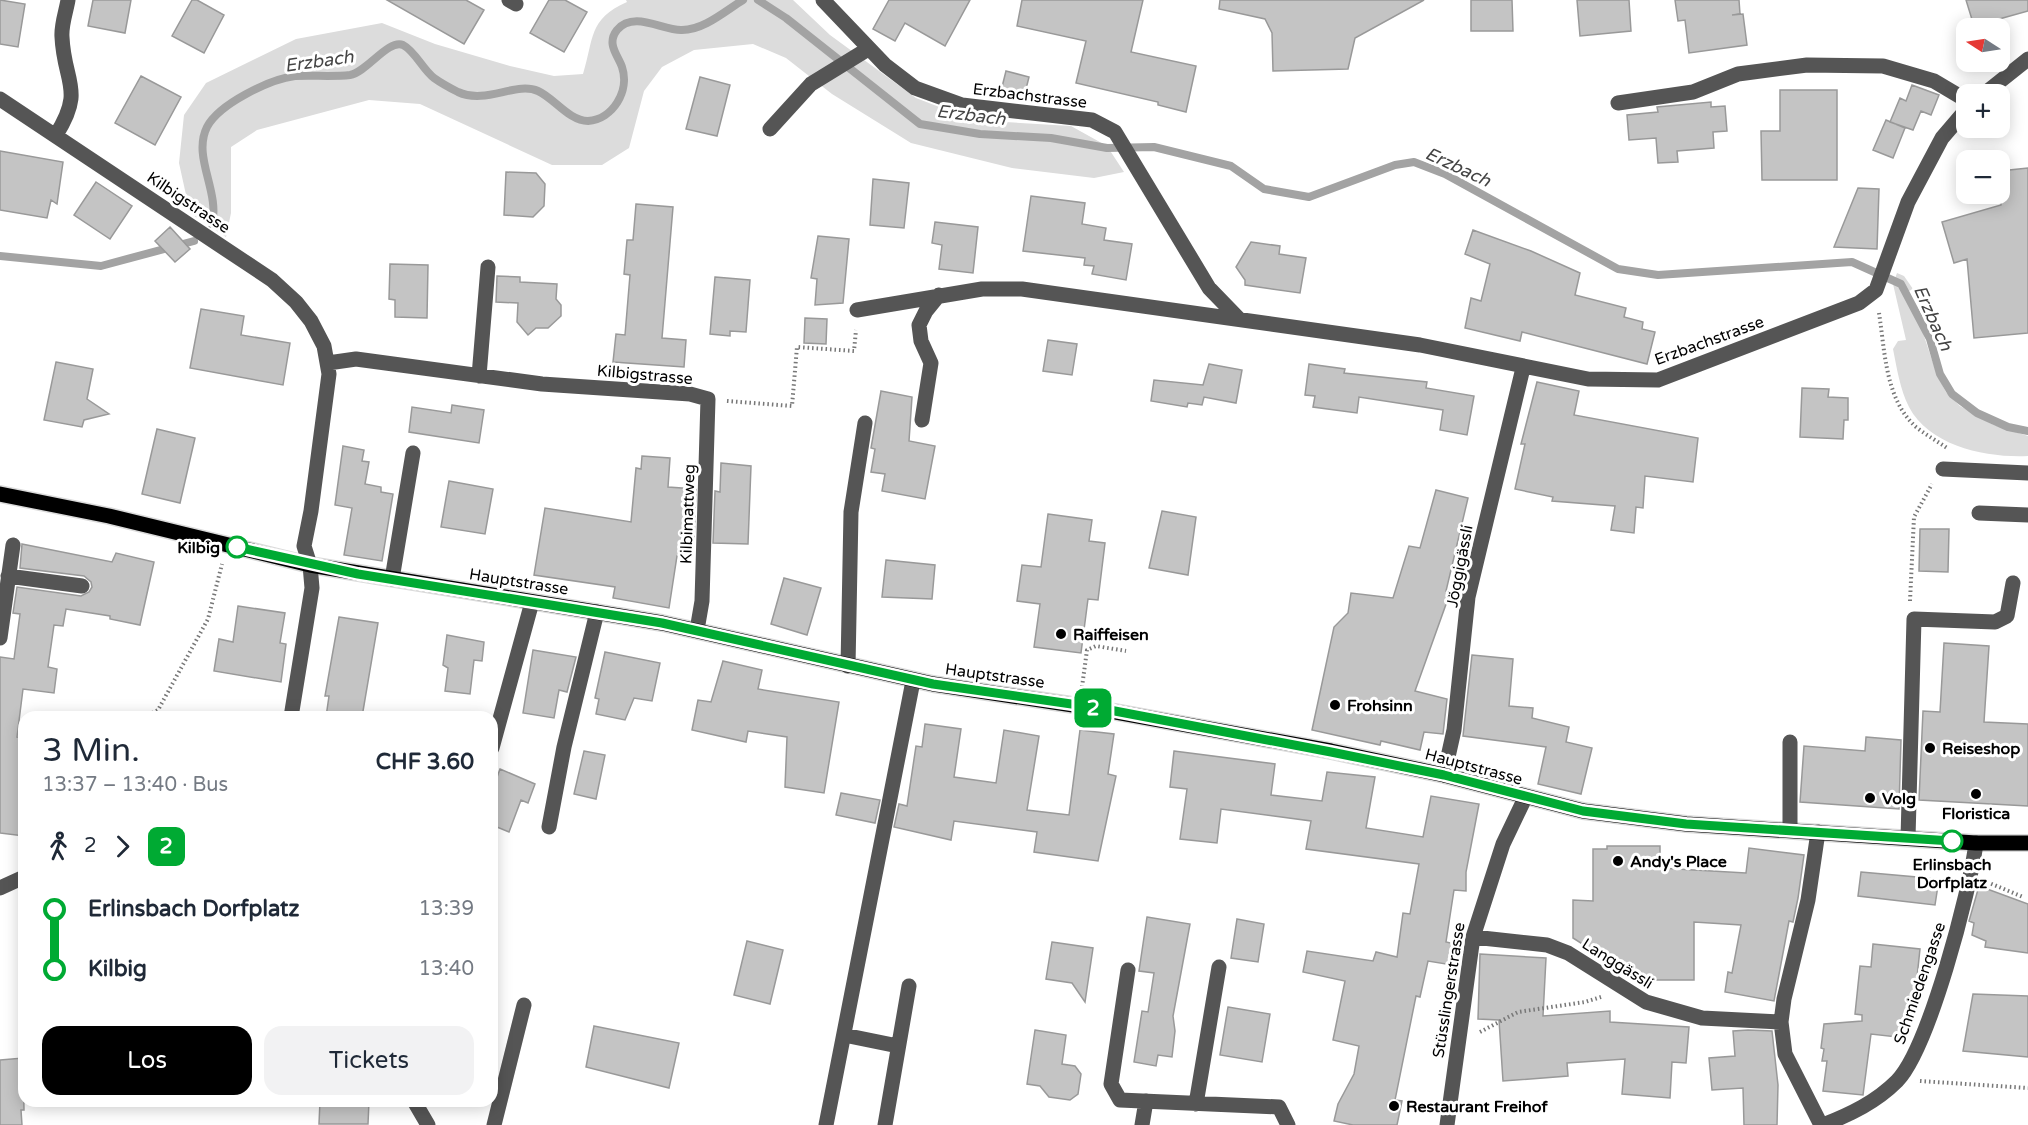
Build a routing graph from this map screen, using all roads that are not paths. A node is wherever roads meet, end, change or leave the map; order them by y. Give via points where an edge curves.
1 (68, 0) edge
2 (823, 0) edge
3 (868, 49) junction
4 (2028, 59) edge
5 (1997, 84) edge
6 (1956, 94) edge
7 (0, 99) edge
8 (1618, 103) dead end
9 (1956, 122) edge
10 (770, 129) dead end
11 (56, 135) junction
12 (488, 267) dead end
13 (939, 295) junction
14 (857, 310) road end
15 (1239, 319) junction
16 (328, 363) junction
17 (1522, 368) junction
18 (480, 376) junction
19 (708, 399) joint
20 (922, 420) dead end
21 (865, 423) dead end
22 (413, 453) dead end
23 (1943, 469) road end
24 (2028, 473) edge
25 (0, 494) edge
26 (1979, 513) dead end
27 (2028, 514) edge
28 (13, 545) dead end
29 (310, 565) junction
30 (8, 576) junction
31 (392, 579) junction
32 (2013, 583) dead end
33 (82, 586) dead end
34 (532, 602) junction
35 (597, 612) junction
36 (696, 630) junction
37 (0, 638) edge
38 (848, 666) junction
39 (913, 681) junction
40 (292, 711) edge
41 (498, 726) edge
42 (1790, 742) dead end
43 (1444, 775) junction
44 (1525, 798) junction
45 (549, 827) dead end
46 (1790, 830) junction
47 (1818, 832) junction
48 (1908, 838) junction
49 (1976, 843) junction
50 (2028, 843) edge
51 (18, 879) edge
52 (0, 886) edge
53 (1473, 937) junction
54 (1219, 967) dead end
55 (1128, 970) dead end
56 (909, 986) dead end
57 (524, 1005) dead end
58 (1781, 1022) junction
59 (844, 1035) junction
60 (898, 1046) junction
61 (1146, 1101) junction
62 (1196, 1104) junction
63 (418, 1107) edge
64 (428, 1125) edge
65 (494, 1125) edge
66 (826, 1125) edge
67 (885, 1125) edge
68 (1142, 1125) edge
69 (1288, 1125) edge
70 (1447, 1125) edge
71 (1822, 1125) edge

1 - 11 street via 62,35 72,103
2 - 3 street, Erzbachstrasse
3 - 10 street via 811,84
3 - 15 street, Erzbachstrasse via 915,88 941,99 962,105 1092,120 1116,132 1209,288
4 - 5 street
6 - 8 street via 1934,81 1883,66 1808,65 1738,74 1693,92
7 - 11 street, Kilbigstrasse
9 - 17 street, Erzbachstrasse via 1942,138 1908,202 1876,290 1859,303 1658,380 1588,379
11 - 16 street, Kilbigstrasse via 272,280 311,321
12 - 18 street
13 - 14 street, Erzbachstrasse
13 - 15 street, Erzbachstrasse via 1022,289
13 - 20 street via 920,326 921,341 931,363
15 - 17 street, Erzbachstrasse via 1420,345
16 - 18 street, Kilbigstrasse via 356,359
16 - 29 street, Kilbigstrasse via 304,546
17 - 43 street, Jöggigässli via 1468,597 1454,730
18 - 19 street, Kilbigstrasse via 690,394
19 - 36 street, Kilbimattweg via 702,600
21 - 38 street via 851,512
22 - 31 street
23 - 24 street
25 - 29 main road, Hauptstrasse
26 - 27 street
28 - 30 street
29 - 31 main road, Hauptstrasse
29 - 40 street, Kilbigstrasse via 312,588
30 - 33 street
30 - 37 street
31 - 34 main road, Hauptstrasse
32 - 48 street via 2007,616 1995,622 1914,619
34 - 35 main road, Hauptstrasse
34 - 41 street
35 - 36 main road, Hauptstrasse
35 - 45 street
36 - 38 main road, Hauptstrasse
38 - 39 main road, Hauptstrasse
39 - 43 main road, Hauptstrasse via 1080,706
39 - 59 street
42 - 46 street
43 - 44 main road, Hauptstrasse
44 - 46 main road, Hauptstrasse via 1605,815
44 - 53 street, Stüsslingerstrasse via 1503,844
46 - 47 main road, Hauptstrasse
47 - 48 main road, Hauptstrasse
47 - 58 street via 1808,900
48 - 49 main road, Hauptstrasse
49 - 50 main road, Hauptstrasse
49 - 71 street, Schmiedengasse via 1972,876 1926,1027 1911,1060 1899,1079 1863,1108
51 - 52 street
53 - 58 street, Langgässli via 1547,945 1568,953 1646,1002 1702,1018
53 - 70 street, Stüsslingerstrasse
54 - 62 street
55 - 61 street via 1111,1084 1120,1100
56 - 60 street
57 - 65 street
58 - 71 street via 1785,1054
59 - 60 street
59 - 66 street
60 - 67 street
61 - 62 street
61 - 68 street
62 - 69 street via 1279,1107
63 - 64 street

